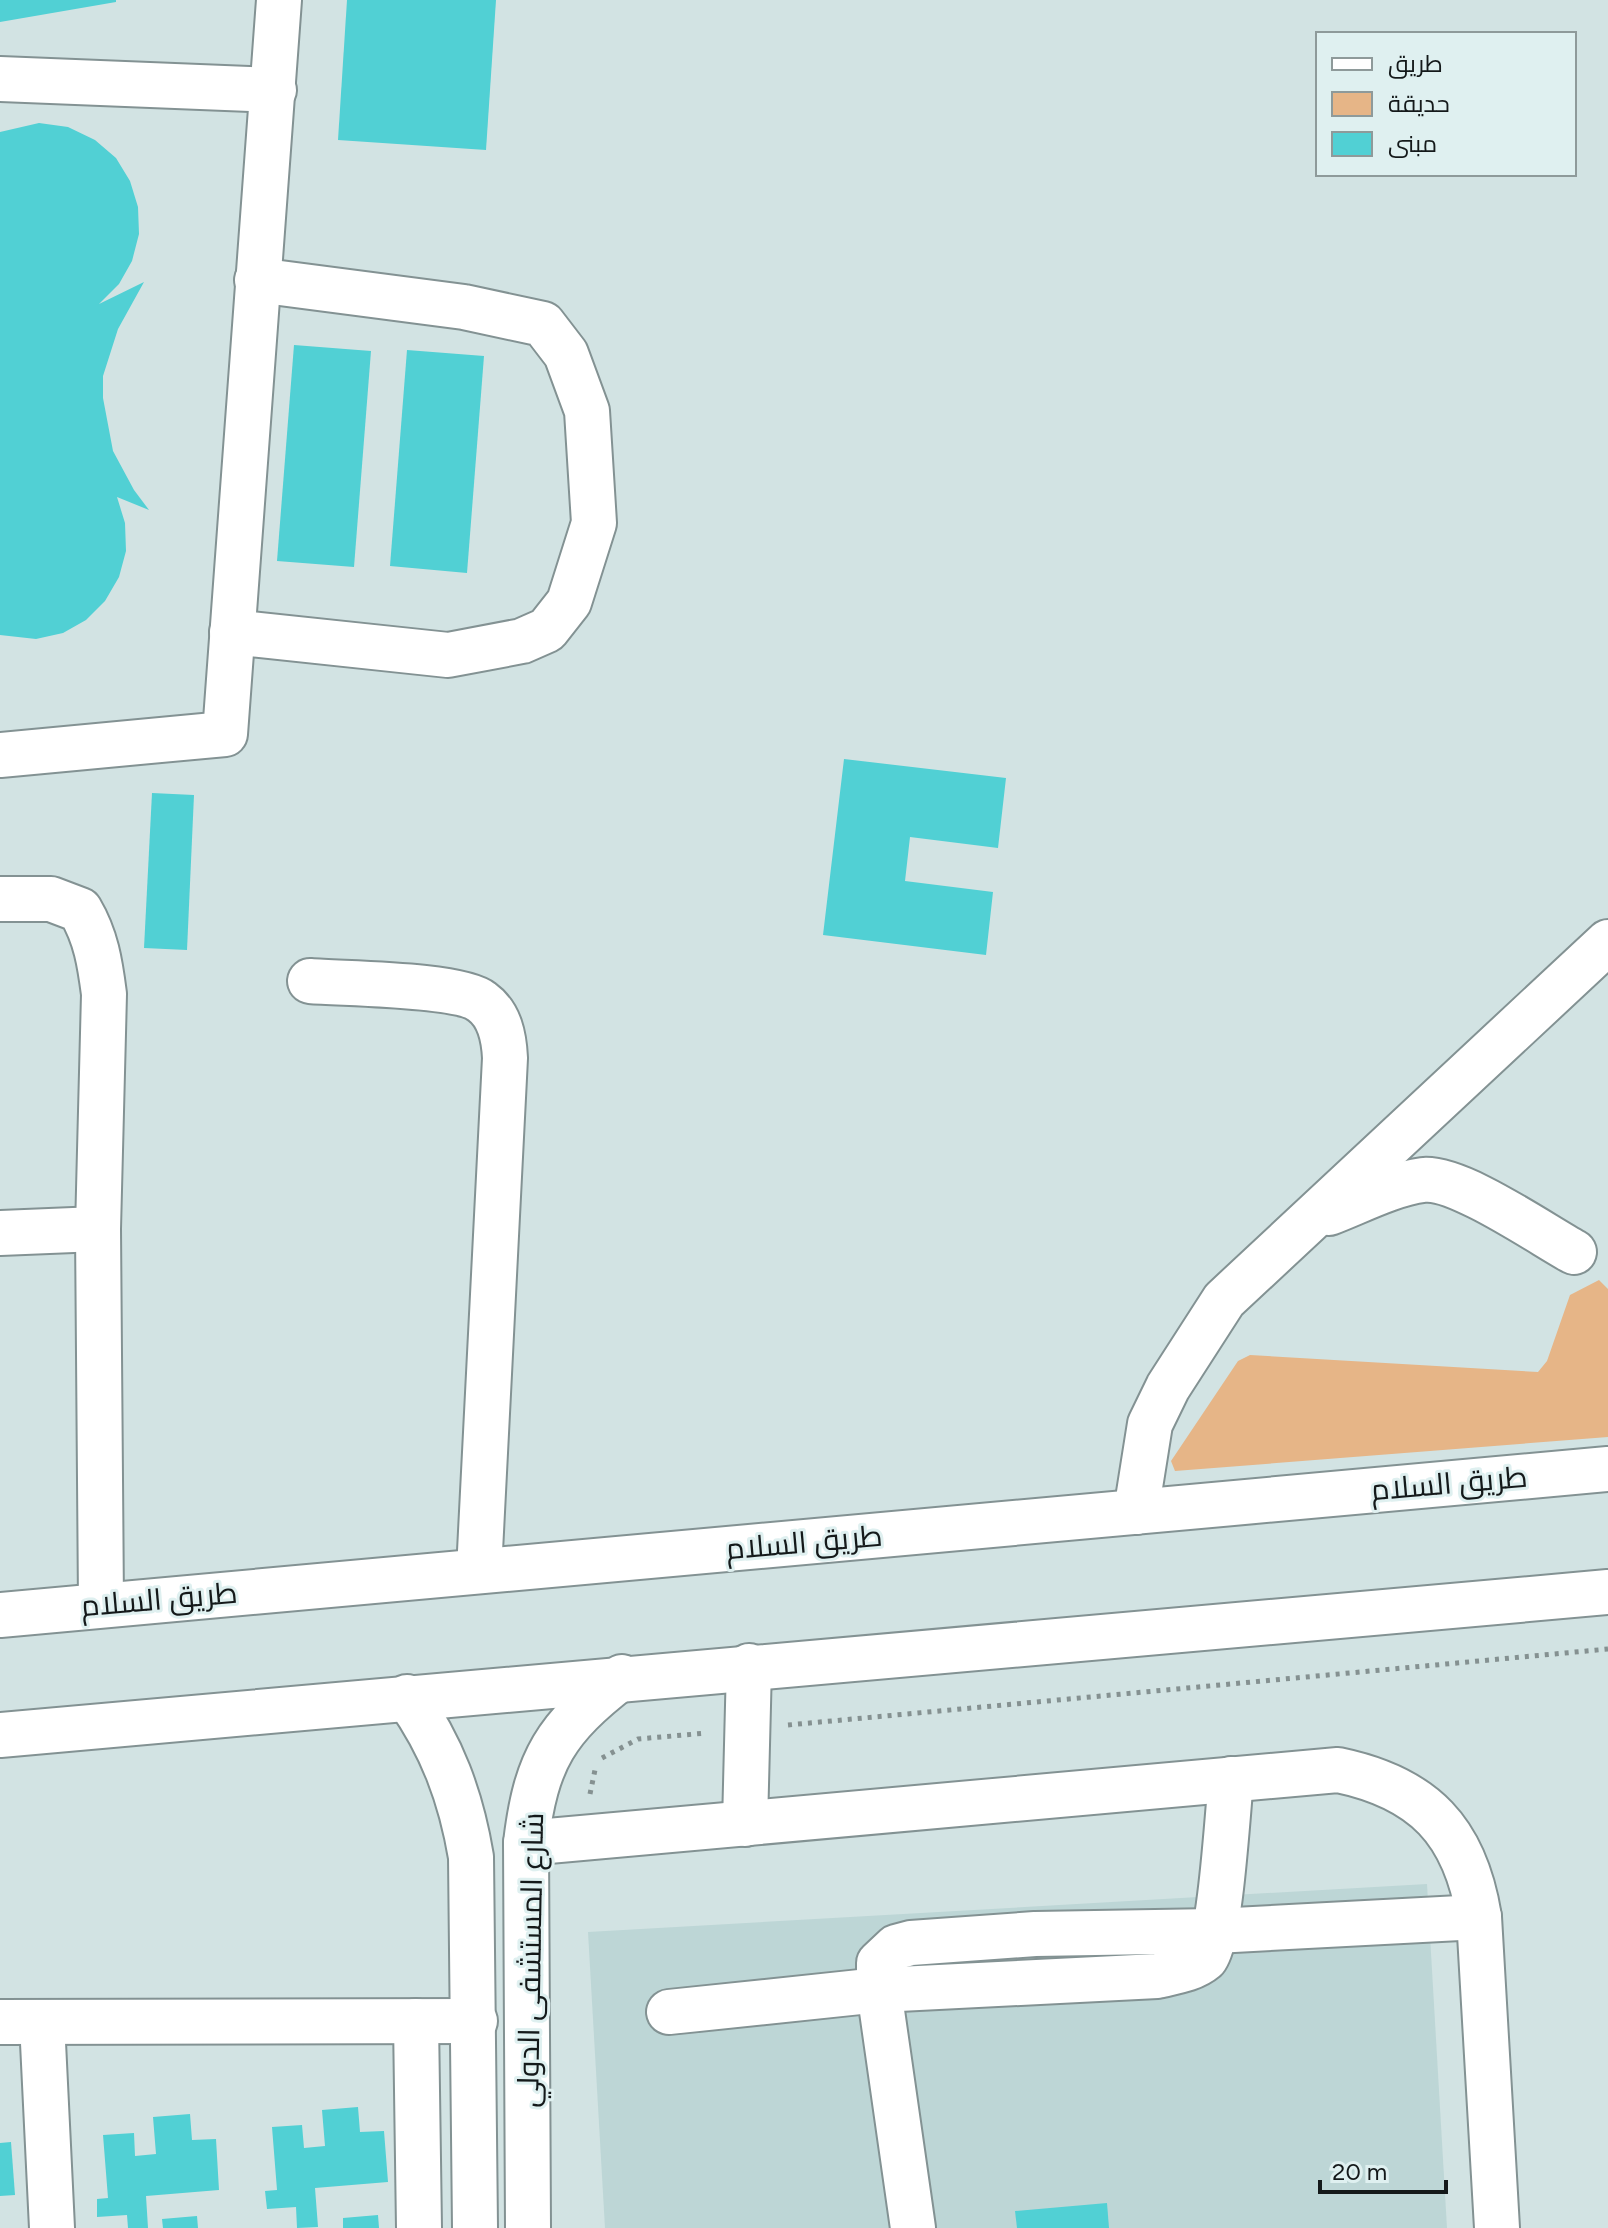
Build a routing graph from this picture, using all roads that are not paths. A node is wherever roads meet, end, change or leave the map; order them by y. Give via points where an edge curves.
1 (279, 0) edge
2 (0, 79) edge
3 (274, 90) junction
4 (257, 280) junction
5 (232, 632) junction
6 (0, 755) edge
7 (0, 899) edge
8 (1608, 942) edge
9 (310, 981) dead end
10 (1311, 1219) junction
11 (98, 1229) junction
12 (0, 1233) edge
13 (1574, 1252) dead end
14 (1608, 1469) edge
15 (1136, 1512) junction
16 (479, 1571) junction
17 (1608, 1592) edge
18 (101, 1604) junction
19 (0, 1615) edge
20 (749, 1666) junction
21 (622, 1677) junction
22 (407, 1697) junction
23 (1, 1734) edge
24 (1231, 1779) junction
25 (745, 1824) junction
26 (526, 1843) junction
27 (1479, 1917) junction
28 (1215, 1931) junction
29 (879, 1990) junction
30 (669, 2012) dead end
31 (416, 2021) junction
32 (475, 2021) junction
33 (21, 2022) edge
34 (52, 2228) edge
35 (419, 2228) edge
36 (475, 2228) edge
37 (528, 2228) edge
38 (913, 2228) edge
39 (1497, 2228) edge

1 - 3 main road
2 - 3 main road
3 - 4 main road
4 - 5 main road
4 - 5 main road via 464,307 543,324 566,354 587,411 594,523 569,602 547,630 522,641 448,655
5 - 6 main road via 225,734
7 - 11 main road via 51,899 80,910 97,947 104,994
8 - 10 main road
9 - 16 main road via 469,995 494,1013 501,1027 505,1058
10 - 13 main road via 1434,1180 1460,1188
10 - 15 main road via 1224,1300 1168,1387 1150,1424
11 - 12 main road
11 - 18 main road
14 - 15 main road, طريق السلام
15 - 16 main road, طريق السلام
16 - 18 main road, طريق السلام
17 - 20 main road
18 - 19 main road, طريق السلام
20 - 21 main road
20 - 25 main road
21 - 22 main road
21 - 26 main road, شارع المستشفى الدولي via 563,1731 540,1768
22 - 23 main road
22 - 32 main road, شارع المستشفى الدولي via 430,1730 464,1812 471,1857
24 - 25 main road
24 - 27 main road via 1338,1770 1375,1778 1407,1793 1436,1817 1458,1847 1473,1880
24 - 28 main road
25 - 26 main road
26 - 37 main road, شارع المستشفى الدولي
27 - 28 main road
27 - 39 main road
28 - 29 main road via 1208,1957 1157,1976
29 - 30 main road
29 - 38 main road
31 - 32 main road
31 - 33 main road
31 - 35 main road
32 - 36 main road, شارع المستشفى الدولي
33 - 34 main road

